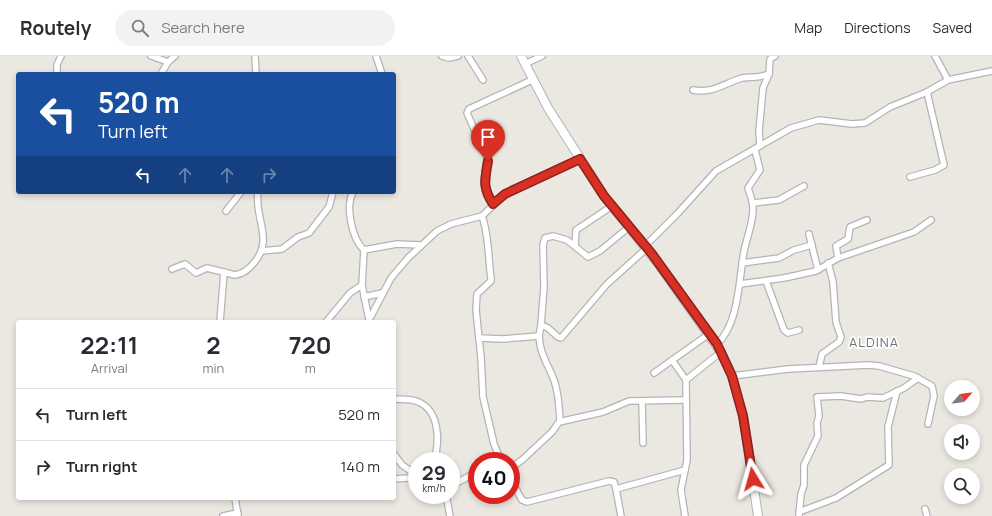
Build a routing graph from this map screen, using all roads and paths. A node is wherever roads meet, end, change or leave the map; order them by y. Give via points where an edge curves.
1 (62, 56) edge
2 (151, 56) edge
3 (175, 56) edge
4 (255, 56) edge
5 (376, 56) edge
6 (442, 56) edge
7 (458, 56) edge
8 (468, 56) edge
9 (542, 56) edge
10 (935, 56) edge
11 (771, 57) edge
12 (523, 60) edge
13 (168, 62) junction
14 (992, 71) edge
15 (57, 72) edge
16 (162, 72) edge
17 (256, 72) edge
18 (381, 72) edge
19 (769, 74) junction
20 (759, 79) junction
21 (483, 80) dead end
22 (532, 80) junction
23 (948, 80) junction
24 (764, 86) junction
25 (693, 90) dead end
26 (927, 92) junction
27 (757, 148) junction
28 (580, 159) junction
29 (910, 177) dead end
30 (804, 186) dead end
31 (236, 194) edge
32 (258, 194) edge
33 (332, 194) edge
34 (352, 194) edge
35 (753, 203) junction
36 (493, 204) junction
37 (612, 206) junction
38 (226, 210) dead end
39 (482, 216) junction
40 (867, 220) dead end
41 (931, 220) dead end
42 (629, 227) junction
43 (809, 234) dead end
44 (812, 244) junction
45 (421, 245) junction
46 (576, 246) junction
47 (646, 247) junction
48 (364, 250) junction
49 (262, 251) junction
50 (838, 258) junction
51 (742, 263) junction
52 (828, 263) junction
53 (172, 269) dead end
54 (818, 270) junction
55 (224, 272) junction
56 (766, 281) junction
57 (740, 284) junction
58 (362, 285) junction
59 (382, 293) junction
60 (364, 297) junction
61 (220, 320) edge
62 (328, 320) edge
63 (369, 320) edge
64 (370, 320) edge
65 (540, 325) junction
66 (799, 330) dead end
67 (709, 334) junction
68 (539, 336) junction
69 (478, 338) junction
70 (719, 348) junction
71 (672, 360) junction
72 (819, 367) junction
73 (654, 373) dead end
74 (732, 376) junction
75 (918, 378) junction
76 (686, 380) junction
77 (897, 391) junction
78 (396, 399) edge
79 (685, 400) junction
80 (642, 401) junction
81 (560, 421) junction
82 (928, 424) dead end
83 (642, 443) dead end
84 (435, 452) edge
85 (497, 452) edge
86 (396, 457) edge
87 (520, 460) edge
88 (408, 469) edge
89 (685, 470) junction
90 (408, 478) edge
91 (396, 479) edge
92 (616, 489) junction
93 (520, 496) edge
94 (235, 500) edge
95 (448, 504) edge
96 (925, 509) dead end
97 (799, 514) edge
98 (238, 515) edge
99 (223, 516) edge
100 (450, 516) edge
101 (621, 516) edge
102 (685, 516) edge
103 (758, 516) edge
104 (927, 516) edge

1 - 15 street
2 - 13 street
3 - 13 street
4 - 17 street
5 - 18 street
6 - 7 street
8 - 21 street
9 - 12 street
10 - 23 street
11 - 19 street
12 - 22 street
13 - 16 street
14 - 23 street
19 - 20 street
19 - 24 street
20 - 24 street
20 - 25 street via 746,78 707,91
22 - 28 street
22 - 36 street via 467,112 487,158 484,182
23 - 26 street
24 - 27 street
26 - 27 street via 890,107 865,123 813,121 793,127
26 - 29 street via 944,165
27 - 35 street via 760,170 748,186
27 - 47 street via 710,177
28 - 36 street via 505,194
28 - 37 street
30 - 35 street via 779,200
31 - 38 street
32 - 49 street via 264,239
33 - 49 street via 329,207 309,233 298,237 282,249
34 - 48 street via 350,200 354,229
35 - 51 street
36 - 39 street
37 - 42 street
37 - 46 street via 576,230
39 - 45 street via 446,226
39 - 69 street via 487,230 491,281 476,297
40 - 50 street via 850,227 848,239 836,246
41 - 50 street via 914,232
42 - 46 street via 590,257 584,256
42 - 47 street
43 - 44 street
44 - 51 street via 779,258
44 - 54 street
45 - 48 street via 396,244
45 - 59 street via 391,278
46 - 65 street via 553,236 547,237 544,241 544,287
47 - 65 street via 607,284 561,338
47 - 67 street
48 - 58 street
49 - 55 street via 258,260 245,272 235,275
50 - 52 street
51 - 57 street
52 - 54 street
52 - 72 street via 834,282 836,322 841,337 839,342 822,354
53 - 55 street via 185,264 196,274 208,268
54 - 56 street
55 - 61 street
56 - 57 street
56 - 66 street via 785,331 788,333
57 - 70 street via 734,313
58 - 60 street
58 - 62 street via 350,293
59 - 60 street
59 - 64 street
60 - 63 street
65 - 68 street
67 - 70 street
67 - 71 street
68 - 69 street via 503,340
68 - 81 street via 542,355 559,398
69 - 85 street via 483,397
70 - 74 street
70 - 76 street
71 - 73 street
71 - 76 street
72 - 74 street
72 - 75 street via 874,365
74 - 103 street via 746,429
75 - 77 street
75 - 82 street via 930,384 934,390
76 - 79 street
77 - 97 street via 888,427 889,465 836,498
77 - 97 street via 882,398 817,397 818,436 804,465 804,485
78 - 84 street via 415,401 424,405 431,413 438,434
79 - 80 street
79 - 89 street via 688,450
80 - 81 street via 629,401 603,412
80 - 83 street
81 - 87 street via 552,432
86 - 88 street
89 - 92 street
89 - 102 street via 681,490
90 - 91 street
92 - 93 street via 613,481 609,481 527,502
92 - 101 street
94 - 98 street
95 - 100 street
96 - 104 street
98 - 99 street

